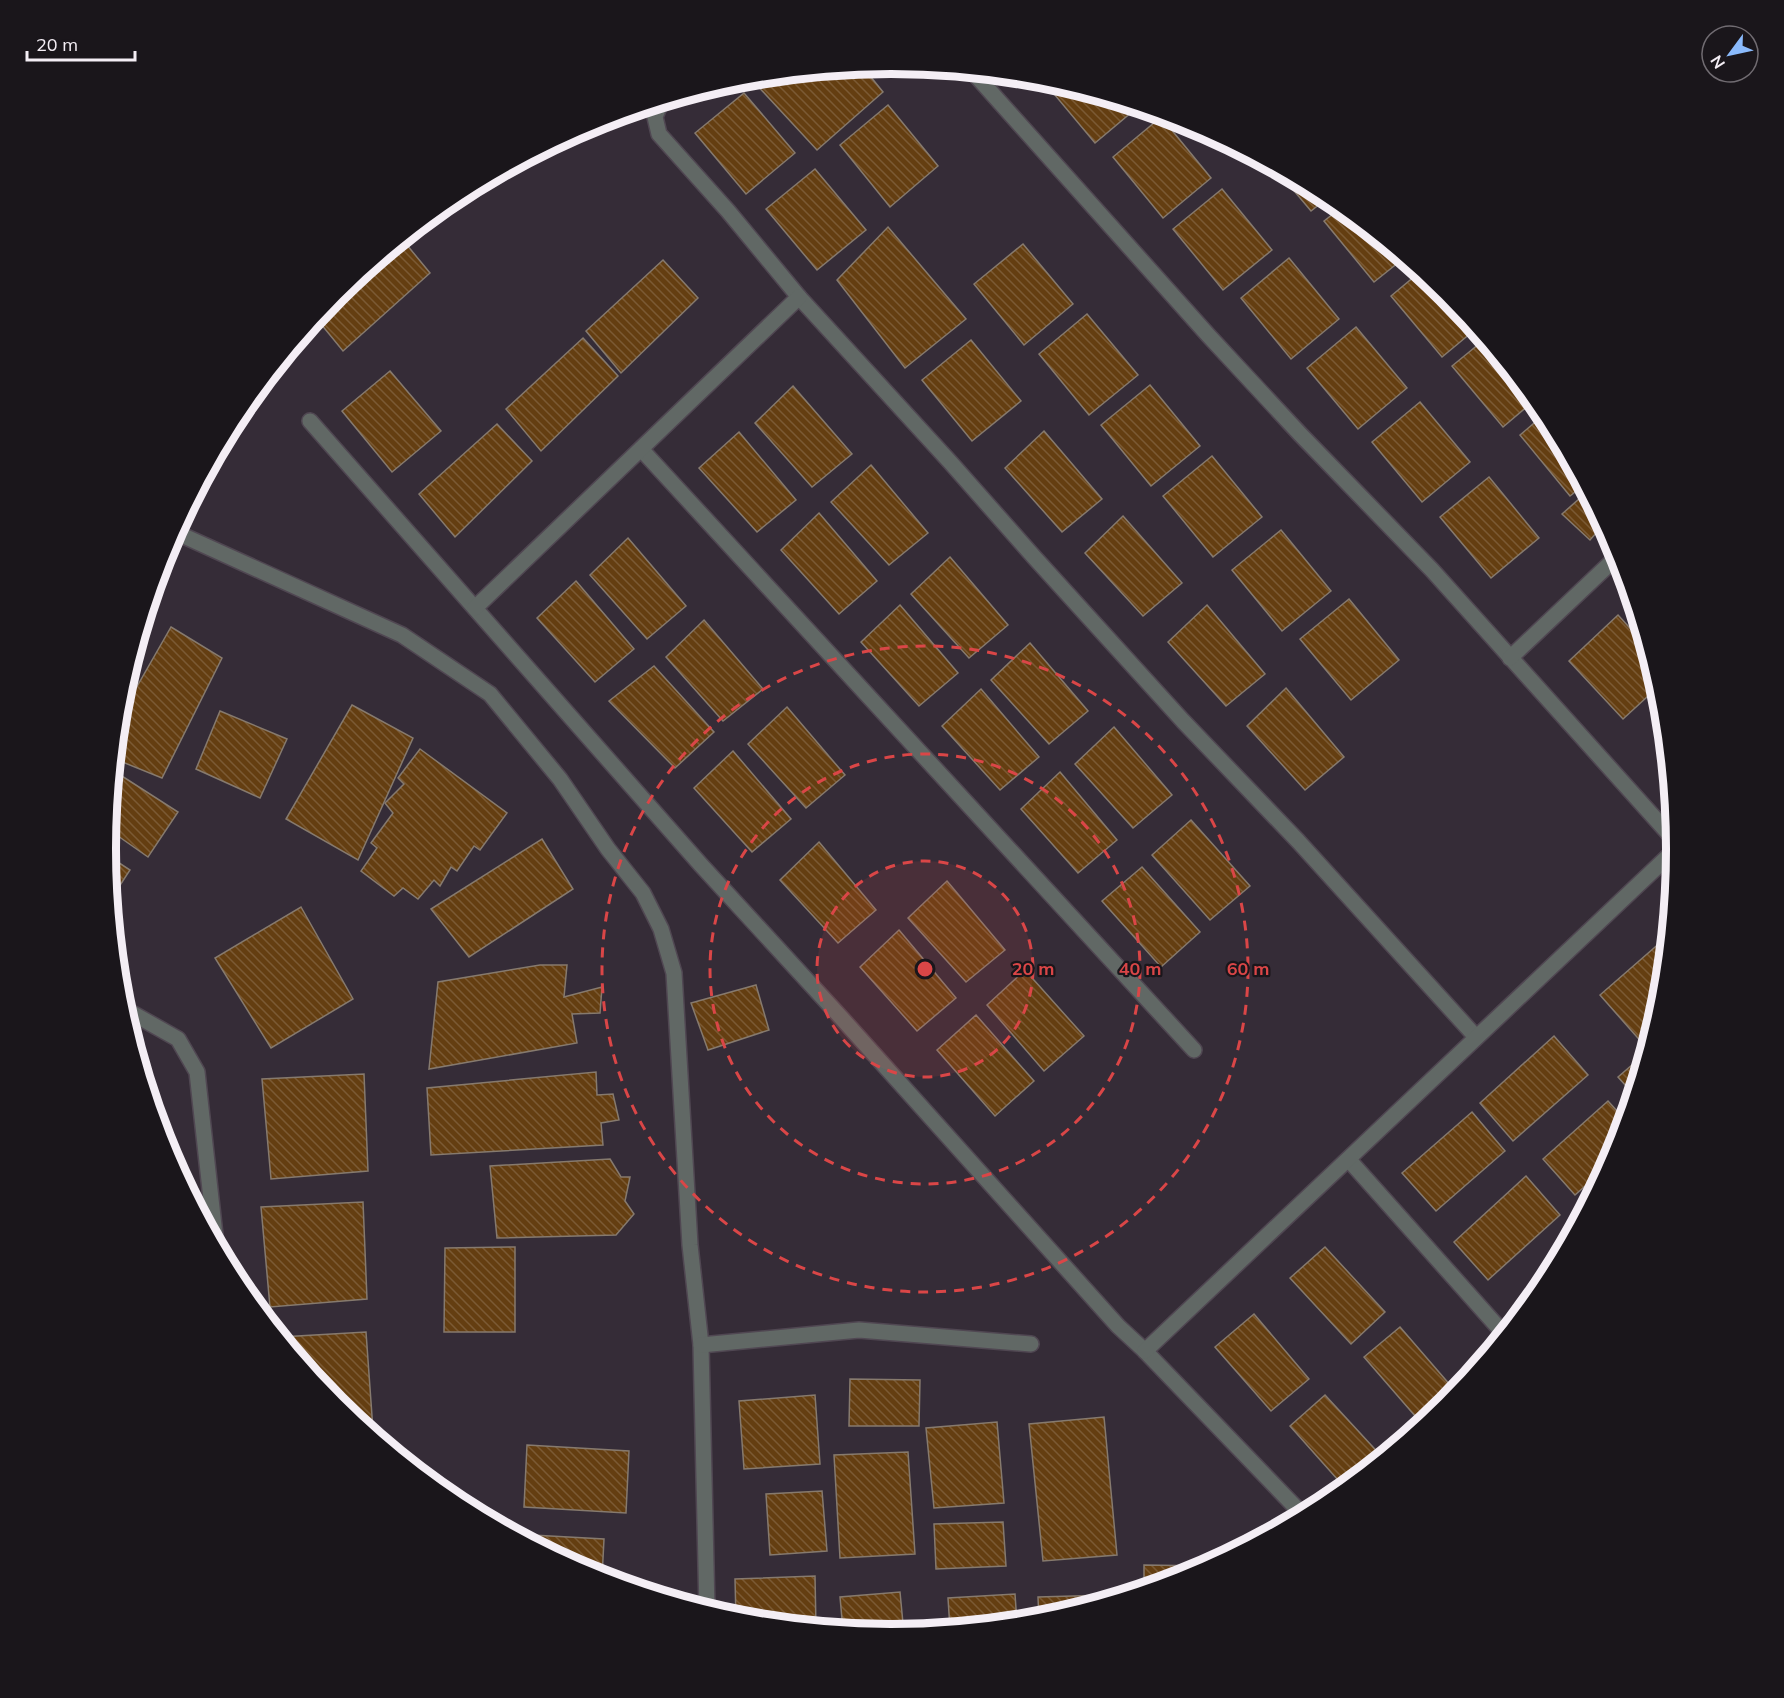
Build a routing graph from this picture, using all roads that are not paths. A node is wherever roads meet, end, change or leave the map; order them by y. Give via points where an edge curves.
1 (979, 79) edge
2 (658, 110) edge
3 (799, 297) junction
4 (310, 421) dead end
5 (642, 449) junction
6 (183, 536) edge
7 (1612, 562) edge
8 (475, 608) junction
9 (1510, 658) junction
10 (1667, 833) edge
11 (1667, 856) edge
12 (134, 1014) edge
13 (1476, 1036) junction
14 (1194, 1050) dead end
15 (1348, 1160) junction
16 (214, 1226) edge
17 (1500, 1329) edge
18 (1031, 1344) dead end
19 (701, 1345) junction
20 (1145, 1351) junction
21 (1298, 1510) edge
22 (707, 1602) edge

1 - 9 street via 1208,335 1432,570
2 - 3 street via 655,117 660,134
3 - 5 street
3 - 13 street via 1175,713
4 - 8 street
5 - 8 street
5 - 14 street
6 - 19 street via 402,636 490,694 560,779 643,893 661,929 674,973 690,1245
7 - 9 street
8 - 20 street via 701,866 1118,1326
9 - 10 street
11 - 13 street
12 - 16 street via 178,1039 197,1072
13 - 15 street
15 - 17 street
15 - 20 street
18 - 19 street via 859,1330
19 - 22 street
20 - 21 street

